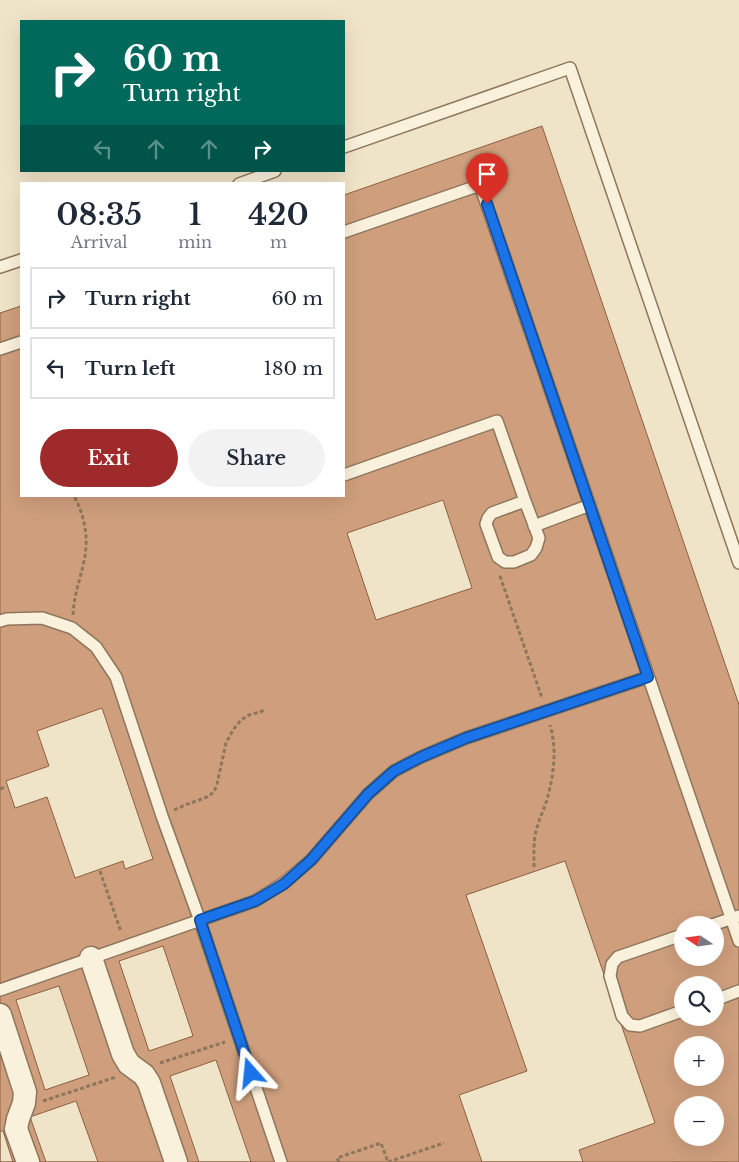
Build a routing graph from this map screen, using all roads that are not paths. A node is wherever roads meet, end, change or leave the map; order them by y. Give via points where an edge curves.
1 (345, 147) edge
2 (272, 172) edge
3 (245, 182) edge
4 (345, 232) edge
5 (20, 260) edge
6 (0, 267) edge
7 (20, 342) edge
8 (0, 349) edge
9 (345, 475) edge
10 (525, 501) junction
11 (590, 505) junction
12 (534, 526) junction
13 (739, 563) edge
14 (0, 621) edge
15 (648, 677) junction
16 (735, 917) edge
17 (200, 920) junction
18 (674, 938) edge
19 (739, 941) edge
20 (91, 958) junction
21 (0, 990) edge
22 (739, 991) edge
23 (724, 997) edge
24 (674, 1014) edge
25 (0, 1015) edge
26 (28, 1162) edge
27 (176, 1162) edge
28 (281, 1162) edge

1 - 13 lane via 570,68
2 - 3 lane
4 - 11 lane via 480,185
5 - 6 lane
7 - 8 lane
9 - 10 lane via 498,421
10 - 12 lane
10 - 12 lane via 492,513 488,518 486,524 498,558 514,562 530,555 539,538
11 - 12 lane
11 - 15 lane
14 - 17 lane via 42,618 72,628 96,647 116,677
15 - 16 lane
15 - 17 lane via 466,738 394,771 368,794 311,860 284,884 255,901
16 - 19 lane
17 - 20 lane
17 - 28 lane
18 - 24 lane via 618,957 612,964 610,976 622,1016 630,1025 640,1026
20 - 21 lane
20 - 27 street via 123,1054 149,1083
22 - 23 lane
25 - 26 street via 25,1092 16,1129

